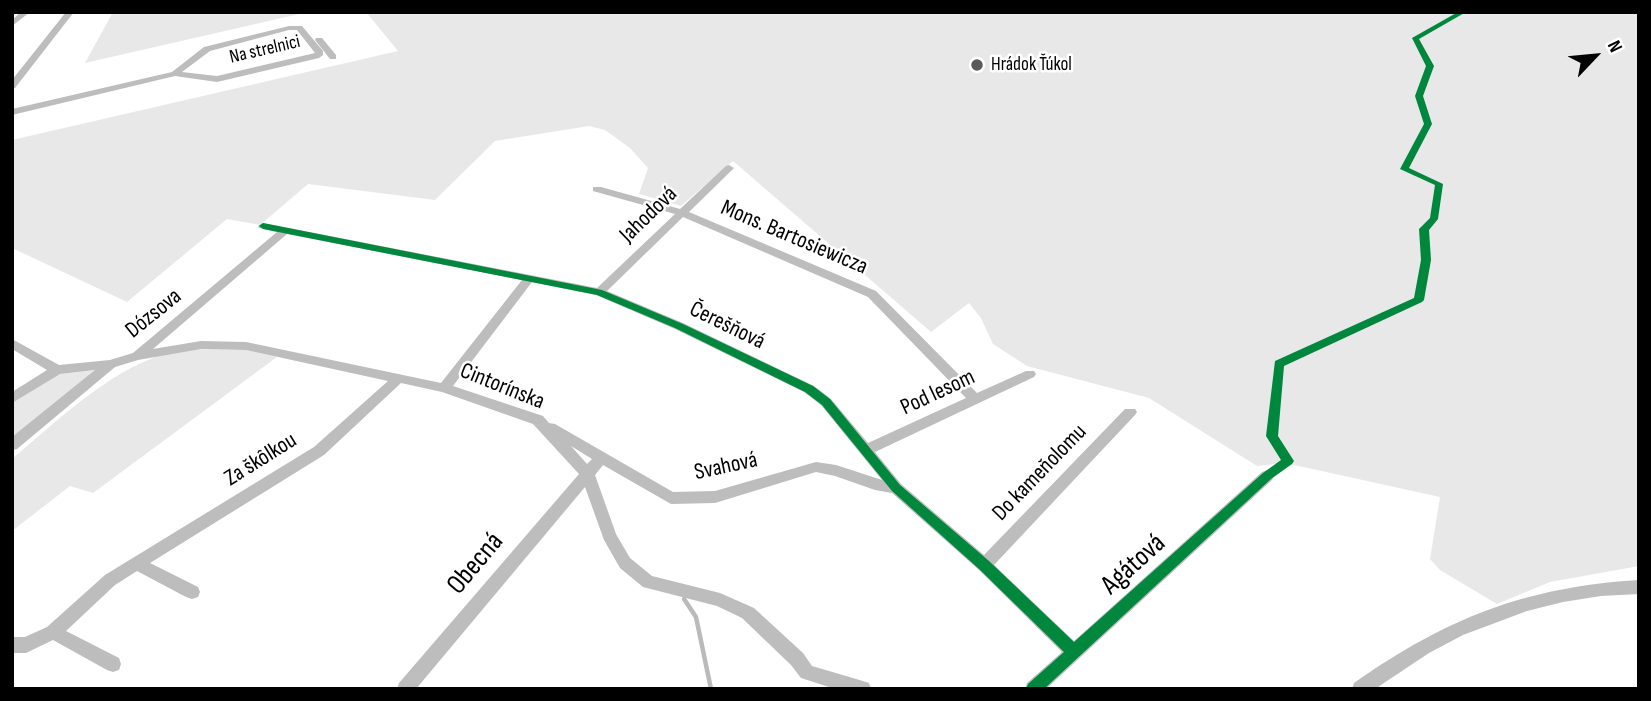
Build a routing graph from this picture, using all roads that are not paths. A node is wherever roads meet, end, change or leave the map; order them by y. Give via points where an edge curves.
1 (26, 12) edge
2 (70, 12) edge
3 (12, 24) edge
4 (305, 24) dead end
5 (309, 34) junction
6 (319, 46) junction
7 (333, 57) dead end
8 (175, 74) junction
9 (12, 86) edge
10 (12, 112) edge
11 (729, 168) dead end
12 (597, 189) dead end
13 (682, 213) junction
14 (263, 226) dead end
15 (284, 231) junction
16 (529, 279) junction
17 (599, 292) junction
18 (12, 343) edge
19 (137, 356) junction
20 (110, 364) junction
21 (57, 370) junction
22 (1030, 374) dead end
23 (398, 379) junction
24 (444, 388) junction
25 (12, 398) edge
26 (974, 398) junction
27 (1129, 412) dead end
28 (538, 420) junction
29 (12, 445) edge
30 (864, 451) junction
31 (601, 458) junction
32 (587, 474) junction
33 (1267, 476) dead end
34 (896, 488) junction
35 (136, 563) junction
36 (984, 565) junction
37 (1639, 587) edge
38 (192, 592) dead end
39 (53, 632) junction
40 (12, 645) edge
41 (1073, 651) junction
42 (113, 664) dead end
43 (405, 689) edge
44 (863, 689) edge
45 (1033, 689) edge
46 (1360, 689) edge

1 - 3 street
2 - 9 street
4 - 5 street
5 - 6 street, Na strelnici
5 - 8 street, Na strelnici via 289,28 207,49
6 - 7 street
6 - 8 street, Na strelnici via 317,56 217,79
8 - 10 street, Na strelnici
11 - 13 street, Jahodová
12 - 13 street, Mons. Bartosiewicza
13 - 17 street, Jahodová
13 - 26 street, Mons. Bartosiewicza via 872,294
14 - 15 street, Čerešňová
15 - 16 street, Čerešňová
15 - 19 street, Dózsova
16 - 17 street, Čerešňová
16 - 24 street
17 - 30 street, Čerešňová via 809,389 826,402
18 - 21 street
19 - 20 street, Dózsova
19 - 23 street, Cintorínska via 201,345 246,346
20 - 21 street
20 - 29 street, Dózsova
21 - 25 street
22 - 26 street, Pod lesom
23 - 24 street, Cintorínska
23 - 35 street, Za škôlkou via 319,451
24 - 28 street, Cintorínska
26 - 30 street, Pod lesom
27 - 36 street, Do kameňolomu
28 - 31 street, Svahová
28 - 32 street, Cintorínska
30 - 34 street, Čerešňová
31 - 32 street
31 - 34 street, Svahová via 671,499 715,497 817,467 859,482
32 - 43 street, Obecná
32 - 44 street, Cintorínska via 614,545 625,563 648,582 720,600 748,613 807,673
33 - 41 street, Agátová
34 - 36 street, Čerešňová
35 - 38 street
35 - 39 street, Za škôlkou via 110,580
36 - 41 street, Čerešňová
37 - 46 street via 1573,591 1498,613 1399,659
39 - 40 street, Za škôlkou via 26,645
39 - 42 street
41 - 45 street, Agátová

